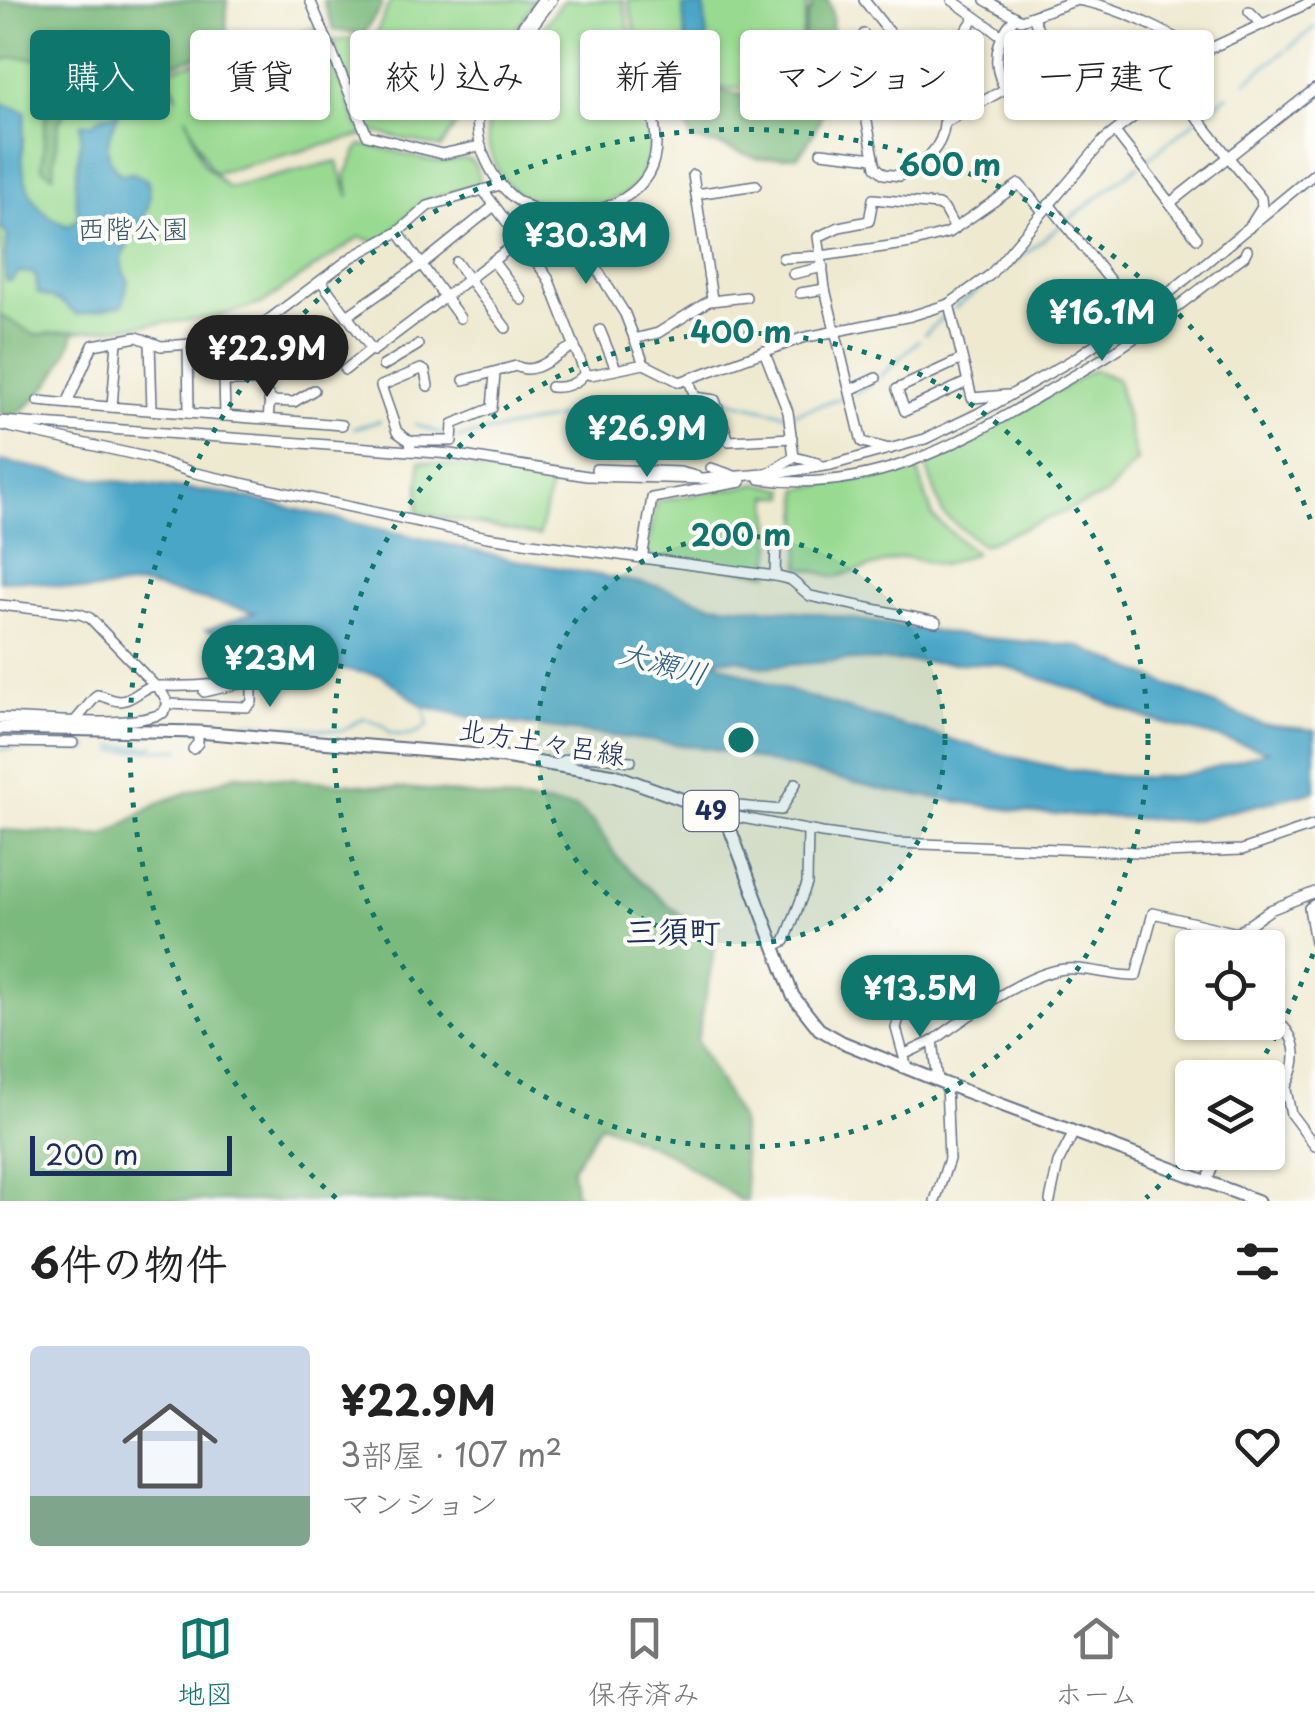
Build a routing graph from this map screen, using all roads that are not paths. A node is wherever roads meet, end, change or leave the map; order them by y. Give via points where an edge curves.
1 (310, 0) edge
2 (552, 0) edge
3 (864, 0) edge
4 (952, 0) edge
5 (985, 0) edge
6 (1315, 0) edge
7 (536, 3) edge
8 (1249, 11) dead end
9 (974, 17) junction
10 (1033, 17) junction
11 (1015, 18) junction
12 (1262, 24) junction
13 (518, 30) edge
14 (529, 30) edge
15 (886, 30) edge
16 (966, 30) edge
17 (1039, 30) edge
18 (1156, 30) edge
19 (1002, 36) junction
20 (1214, 47) edge
21 (1315, 89) edge
22 (479, 120) edge
23 (651, 120) edge
24 (862, 120) edge
25 (1130, 120) edge
26 (1199, 120) edge
27 (1114, 132) junction
28 (480, 146) junction
29 (821, 152) dead end
30 (1228, 157) junction
31 (874, 158) junction
32 (1315, 174) edge
33 (693, 175) dead end
34 (500, 185) junction
35 (756, 185) dead end
36 (483, 190) junction
37 (696, 194) junction
38 (1170, 203) junction
39 (494, 206) junction
40 (1046, 207) junction
41 (560, 219) junction
42 (955, 229) junction
43 (398, 232) junction
44 (1248, 232) junction
45 (1198, 238) dead end
46 (520, 241) junction
47 (1247, 250) dead end
48 (821, 256) junction
49 (783, 258) dead end
50 (493, 261) junction
51 (456, 262) dead end
52 (420, 264) junction
53 (823, 267) junction
54 (793, 274) dead end
55 (468, 280) junction
56 (320, 282) junction
57 (825, 290) junction
58 (800, 293) dead end
59 (445, 297) junction
60 (746, 297) dead end
61 (1164, 297) junction
62 (522, 300) dead end
63 (711, 301) junction
64 (949, 304) junction
65 (347, 316) junction
66 (497, 316) junction
67 (460, 318) dead end
68 (487, 325) dead end
69 (506, 328) dead end
70 (600, 330) dead end
71 (835, 331) junction
72 (634, 338) junction
73 (117, 340) junction
74 (223, 340) junction
75 (150, 342) junction
76 (188, 344) junction
77 (418, 345) dead end
78 (574, 346) junction
79 (372, 350) junction
80 (764, 351) junction
81 (962, 359) junction
82 (644, 364) junction
83 (383, 366) junction
84 (616, 369) junction
85 (345, 370) dead end
86 (584, 372) junction
87 (495, 374) junction
88 (876, 378) dead end
89 (464, 380) dead end
90 (688, 380) junction
91 (224, 381) junction
92 (391, 381) junction
93 (967, 382) junction
94 (428, 386) dead end
95 (550, 387) dead end
96 (314, 390) dead end
97 (850, 390) junction
98 (1015, 393) junction
99 (269, 401) junction
100 (38, 402) dead end
101 (71, 404) junction
102 (112, 407) junction
103 (152, 410) junction
104 (189, 413) junction
105 (225, 416) junction
106 (268, 419) junction
107 (0, 423) edge
108 (342, 425) dead end
109 (792, 438) junction
110 (410, 447) junction
111 (892, 450) junction
112 (794, 457) junction
113 (831, 464) junction
114 (711, 468) dead end
115 (596, 469) dead end
116 (764, 475) junction
117 (742, 477) junction
118 (703, 479) junction
119 (776, 542) dead end
120 (642, 559) junction
121 (775, 576) junction
122 (0, 605) edge
123 (936, 622) dead end
124 (254, 664) dead end
125 (153, 686) junction
126 (204, 692) dead end
127 (168, 704) junction
128 (0, 718) edge
129 (74, 724) junction
130 (0, 728) edge
131 (198, 732) junction
132 (0, 742) edge
133 (73, 743) dead end
134 (192, 748) dead end
135 (630, 761) dead end
136 (555, 765) junction
137 (796, 783) dead end
138 (711, 811) junction
139 (1315, 824) edge
140 (808, 831) junction
141 (1315, 892) edge
142 (1313, 909) edge
143 (1224, 930) edge
144 (1241, 930) edge
145 (1315, 942) edge
146 (775, 946) junction
147 (910, 969) dead end
148 (903, 1009) junction
149 (964, 1019) junction
150 (1285, 1027) edge
151 (933, 1041) junction
152 (906, 1061) junction
153 (942, 1082) junction
154 (1286, 1090) joint
155 (1074, 1132) junction
156 (1315, 1146) edge
157 (1211, 1170) edge
158 (1207, 1182) junction
159 (935, 1201) edge
160 (1050, 1201) edge
161 (1258, 1201) edge

1 - 28 street via 367,136 442,154
2 - 14 street
3 - 15 street
4 - 9 street
5 - 11 street
6 - 12 street
7 - 13 street
8 - 12 street
9 - 16 street
9 - 19 street
10 - 11 street
10 - 17 street
10 - 18 street via 1077,0
11 - 19 street
12 - 20 street
19 - 31 street via 996,66 1005,89 944,123 937,148 906,174 879,172
21 - 30 street
22 - 28 street
23 - 41 street via 656,143 644,179 629,196 610,208
24 - 31 street
25 - 27 street
26 - 30 street
27 - 38 street
27 - 40 street
28 - 34 street
29 - 31 street
30 - 38 street
30 - 44 street via 1262,203
32 - 44 street
33 - 37 street
34 - 36 street
34 - 41 street via 516,200
35 - 37 street
36 - 39 street
36 - 43 street via 428,206
37 - 63 street
38 - 45 street
39 - 46 street
39 - 52 street
40 - 42 street via 1019,184
40 - 61 street via 1128,303
40 - 64 street via 990,275
41 - 72 street via 588,252
42 - 48 street via 912,243
42 - 48 street via 938,205 874,199 871,220 818,237
43 - 52 street
43 - 56 street
44 - 61 street
46 - 50 street
46 - 78 street via 548,278
47 - 116 street via 1126,344 918,461 850,479 792,484 760,479
48 - 49 street
48 - 53 street
50 - 55 street
50 - 62 street
51 - 55 street
52 - 59 street
52 - 65 street
53 - 54 street
53 - 57 street
55 - 59 street
55 - 66 street
56 - 65 street
56 - 74 street via 256,329
57 - 58 street
57 - 71 street
59 - 67 street
59 - 79 street
60 - 63 street
61 - 98 street
63 - 72 street via 658,333
64 - 71 street
64 - 81 street
65 - 79 street
66 - 68 street
66 - 69 street
70 - 84 street
71 - 80 street
71 - 97 street
72 - 82 street
73 - 75 street
73 - 101 street via 90,348
73 - 102 street
74 - 76 street
74 - 91 street
75 - 76 street
75 - 103 street
76 - 104 street
77 - 83 street
78 - 86 street
78 - 87 street via 540,367
79 - 83 street
79 - 85 street
80 - 90 street
80 - 109 street
81 - 93 street
81 - 93 street via 898,389 905,411
82 - 84 street
82 - 90 street
83 - 92 street
84 - 86 street
86 - 95 street via 575,383
87 - 89 street
87 - 110 street via 494,406 453,424 452,441
88 - 97 street
90 - 109 street via 694,397 715,400 729,441
91 - 99 street via 260,381
91 - 105 street
92 - 94 street via 421,369
92 - 110 street via 380,390
93 - 98 street via 976,400
96 - 99 street via 294,402
97 - 111 street via 862,442
98 - 111 street
99 - 106 street
100 - 101 street
101 - 102 street
102 - 103 street
103 - 104 street
104 - 105 street
105 - 106 street
106 - 108 street
107 - 110 street
107 - 120 street via 486,536
109 - 112 street
110 - 118 street via 586,476
111 - 113 street
112 - 113 street
112 - 116 street
113 - 116 street
114 - 117 street
115 - 118 street
116 - 117 street
117 - 118 street
117 - 120 street via 700,492 652,498
119 - 121 street
120 - 121 street
121 - 123 street via 810,596
122 - 125 street via 90,618
124 - 125 street via 213,684
125 - 127 street
125 - 129 street via 118,701 97,694
126 - 127 street via 246,682 252,702
127 - 129 street via 154,717
128 - 129 street
129 - 130 main road, 北方土々呂線 / 49
129 - 131 main road, 北方土々呂線 / 49
131 - 134 street
131 - 136 main road, 北方土々呂線 / 49
132 - 133 street
135 - 136 street via 581,758
136 - 138 main road, 北方土々呂線 / 49 via 614,775
137 - 138 street via 781,810 718,804
138 - 140 street
138 - 146 main road, 49 via 736,840
139 - 140 street via 1242,850 1164,853 896,843
140 - 146 street via 806,888 785,941
141 - 144 street
142 - 145 street
143 - 149 street via 1152,913 1134,977 1056,970
146 - 152 main road, 49 via 794,996 819,1029
147 - 148 street
148 - 149 street via 954,1005
148 - 152 street via 896,1035
149 - 151 street
150 - 154 street via 1296,1058
151 - 152 street
151 - 153 street
152 - 153 main road, 49
153 - 155 main road, 49
153 - 159 street via 950,1159
154 - 156 street via 1291,1114
155 - 158 main road, 49
155 - 160 street
157 - 158 street
158 - 161 main road, 49

